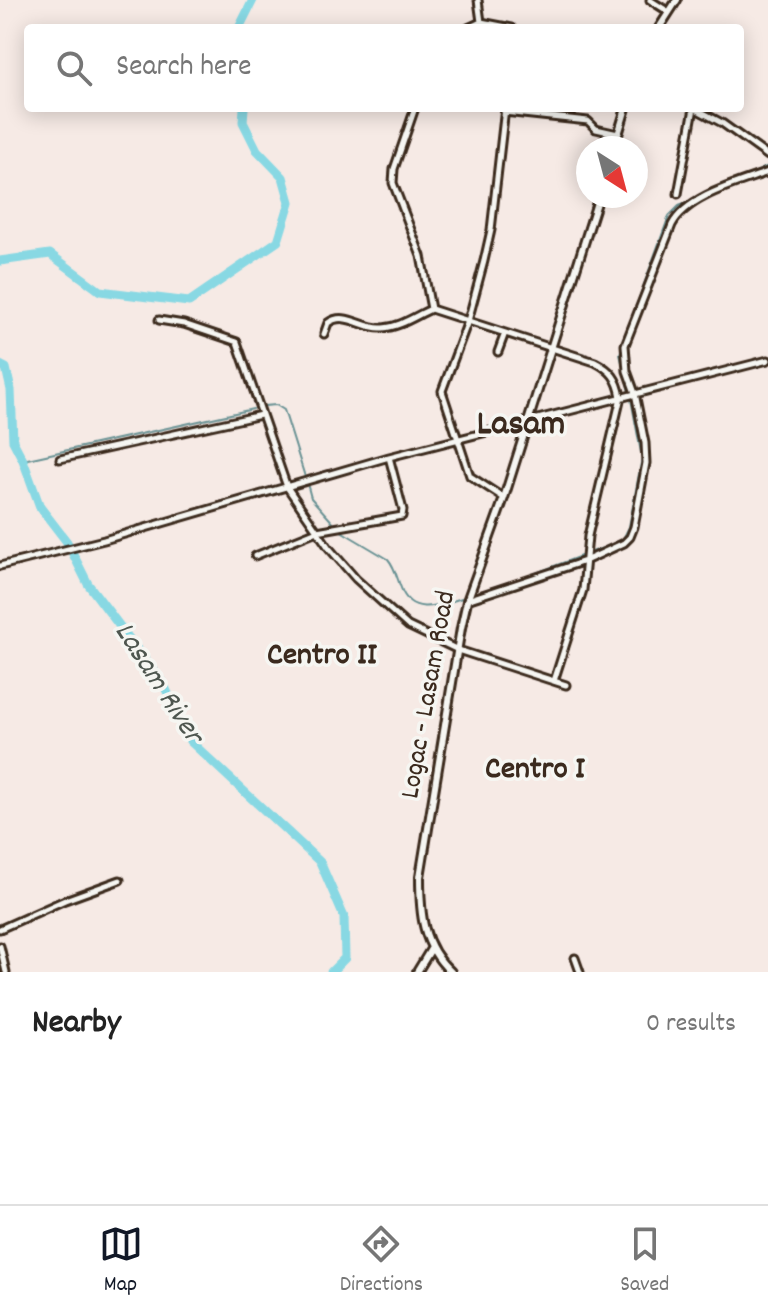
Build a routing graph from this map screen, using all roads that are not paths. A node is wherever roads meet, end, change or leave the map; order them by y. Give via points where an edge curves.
1 (478, 0) edge
2 (650, 0) edge
3 (677, 0) edge
4 (669, 12) junction
5 (481, 22) junction
6 (477, 24) edge
7 (491, 24) edge
8 (662, 24) edge
9 (414, 112) edge
10 (505, 112) edge
11 (520, 112) edge
12 (625, 112) edge
13 (693, 112) edge
14 (701, 112) edge
15 (618, 134) joint
16 (768, 156) edge
17 (768, 172) edge
18 (678, 194) dead end
19 (595, 208) edge
20 (431, 309) junction
21 (159, 320) dead end
22 (468, 321) junction
23 (505, 333) junction
24 (324, 334) dead end
25 (552, 347) junction
26 (498, 352) dead end
27 (768, 360) edge
28 (635, 393) junction
29 (621, 397) junction
30 (261, 415) junction
31 (527, 422) junction
32 (456, 440) junction
33 (389, 457) junction
34 (60, 459) dead end
35 (287, 487) junction
36 (504, 498) junction
37 (317, 531) junction
38 (255, 556) dead end
39 (585, 561) junction
40 (0, 566) edge
41 (467, 601) junction
42 (458, 650) junction
43 (554, 681) junction
44 (566, 685) dead end
45 (120, 880) dead end
46 (0, 929) edge
47 (0, 946) edge
48 (431, 949) junction
49 (575, 958) dead end
50 (6, 972) edge
51 (417, 972) edge
52 (451, 972) edge
53 (580, 972) edge

1 - 5 street
2 - 4 street
3 - 4 main road
4 - 8 main road
5 - 6 street
5 - 7 street
9 - 20 street via 393,183 421,256
10 - 22 street via 491,230
11 - 15 street via 588,121 596,129
12 - 15 main road
13 - 18 street
14 - 16 street
17 - 28 street via 690,204 677,215 625,345
19 - 25 main road, Logac - Lasam Road
20 - 22 street
20 - 24 street via 386,328 335,319
21 - 30 street via 237,342
22 - 23 street
22 - 32 street via 442,391
23 - 25 street
23 - 26 street
25 - 29 street via 608,369
25 - 31 main road, Logac - Lasam Road
27 - 28 street
28 - 29 street
28 - 39 street via 646,463 634,527 624,543
29 - 31 street
29 - 39 street
30 - 34 street
30 - 35 street
31 - 32 street
31 - 36 main road, Logac - Lasam Road
32 - 33 street
32 - 36 street via 470,476
33 - 35 street
33 - 37 street via 402,516
35 - 37 street
35 - 40 street
36 - 41 main road, Logac - Lasam Road
37 - 38 street
37 - 42 street via 380,603 408,626
39 - 41 street
39 - 43 street via 583,590
41 - 42 main road, Logac - Lasam Road
42 - 43 street
42 - 48 main road, Logac - Lasam Road via 420,877 423,933
43 - 44 street
45 - 46 street
47 - 50 street
48 - 51 main road
48 - 52 main road, Logac - Lasam Road
49 - 53 street

